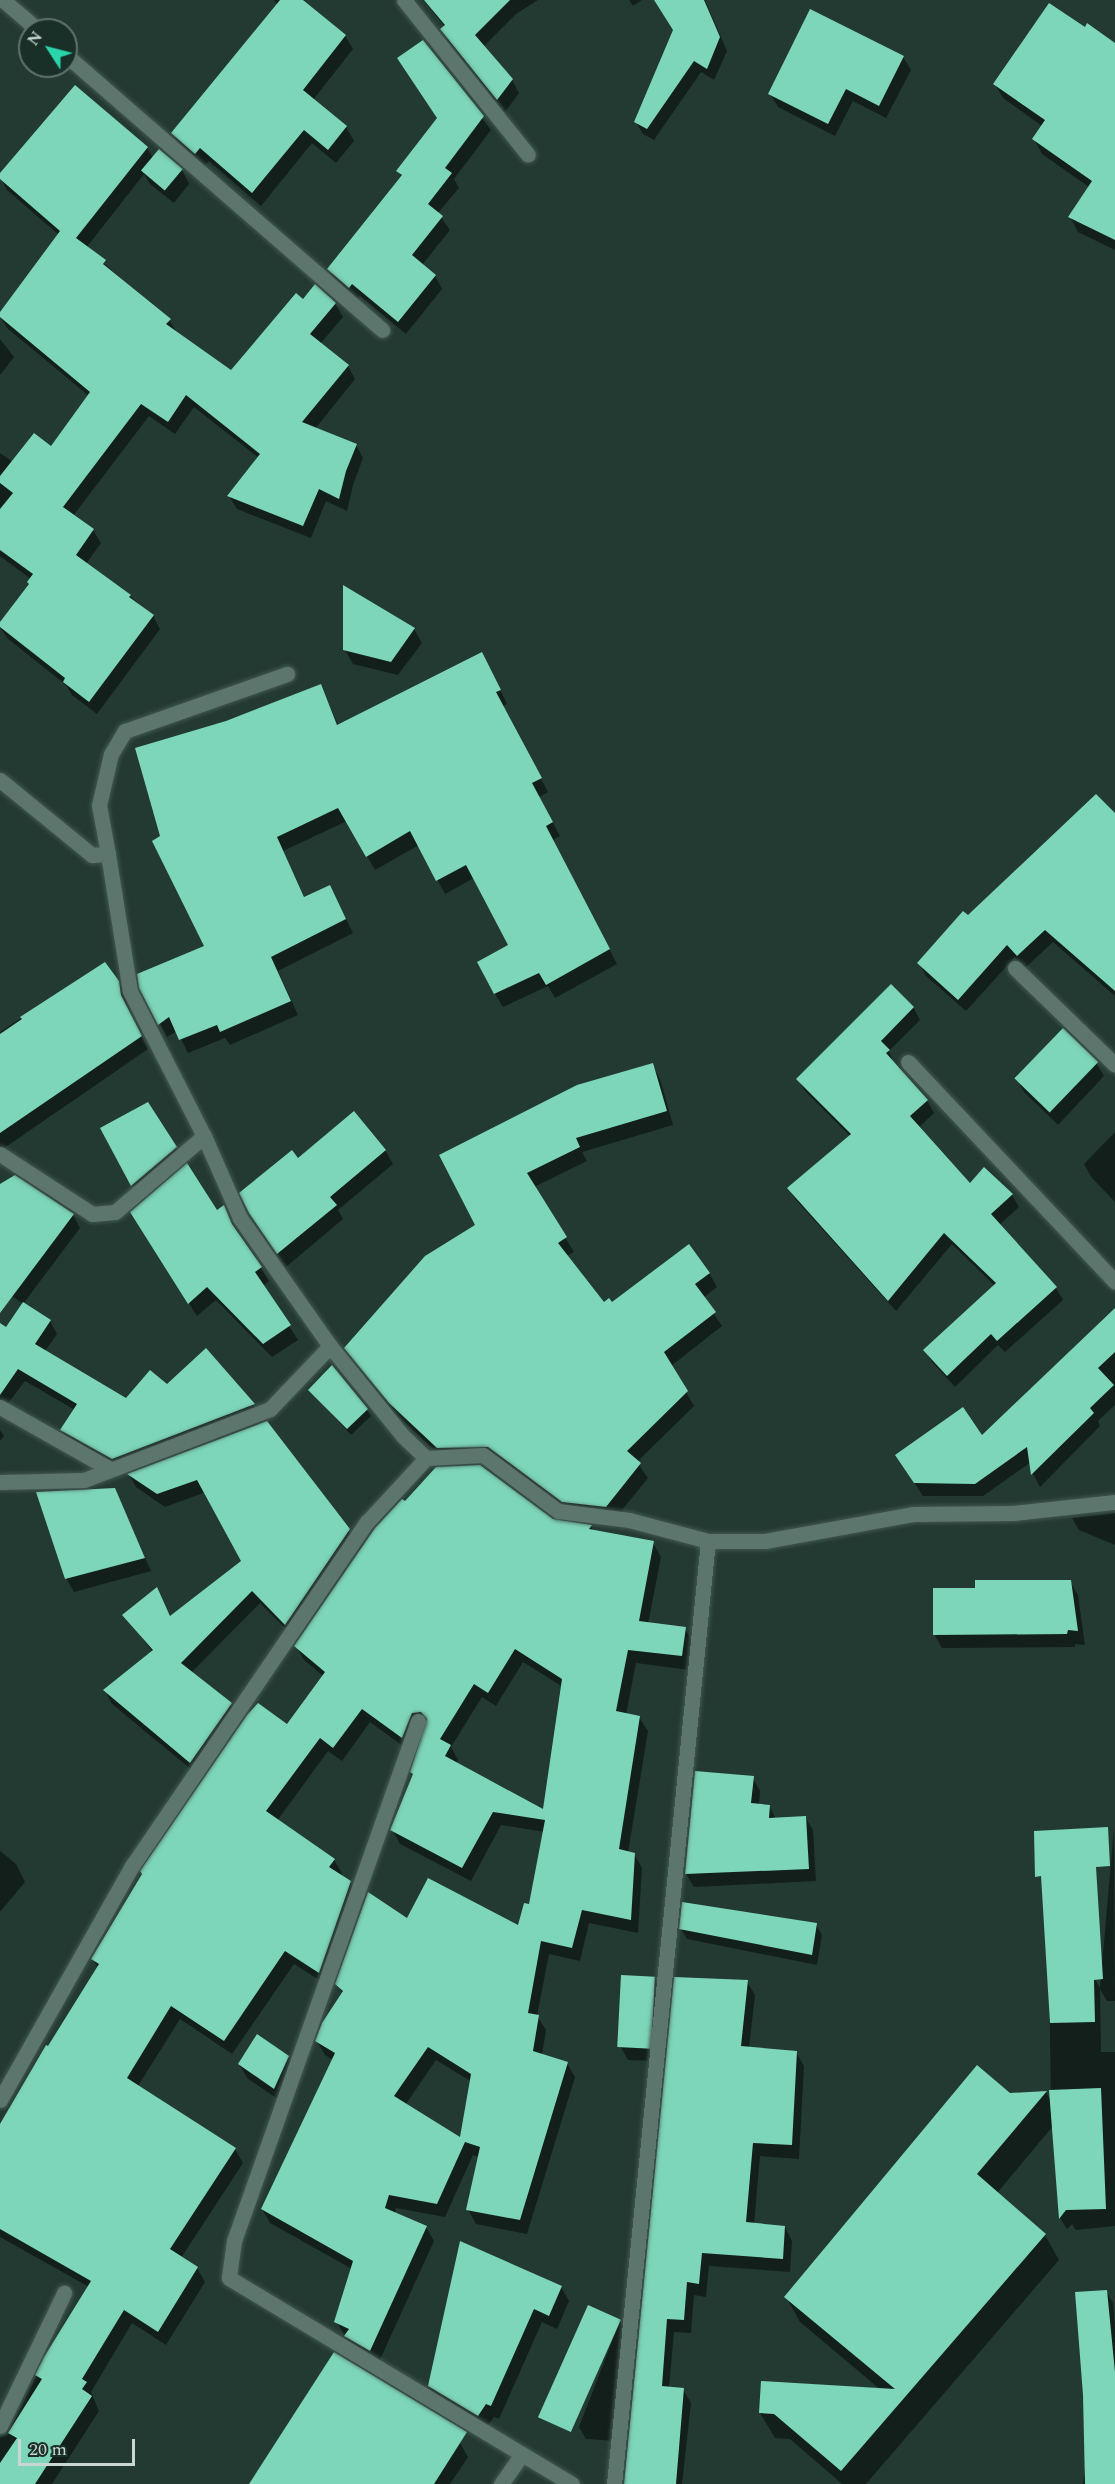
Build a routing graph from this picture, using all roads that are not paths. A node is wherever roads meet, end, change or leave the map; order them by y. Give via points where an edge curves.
1 (3, 0) edge
2 (405, 0) edge
3 (24, 18) edge
4 (78, 65) edge
5 (528, 155) dead end
6 (382, 330) dead end
7 (287, 674) dead end
8 (0, 780) edge
9 (108, 854) junction
10 (1015, 968) dead end
11 (908, 1062) dead end
12 (1115, 1065) edge
13 (204, 1136) junction
14 (0, 1154) edge
15 (1115, 1282) edge
16 (330, 1346) junction
17 (0, 1407) edge
18 (426, 1458) junction
19 (110, 1469) junction
20 (0, 1482) edge
21 (1115, 1502) edge
22 (708, 1541) junction
23 (418, 1721) dead end
24 (0, 2100) edge
25 (64, 2293) dead end
26 (0, 2426) edge
27 (520, 2455) junction
28 (501, 2484) edge
29 (572, 2484) edge
30 (614, 2484) edge

1 - 3 street
2 - 5 street
4 - 6 street
7 - 9 street via 125,731 111,754 99,805
8 - 9 street via 92,855
9 - 13 street via 130,991
10 - 12 street
11 - 15 street
13 - 14 street via 115,1212 92,1214
13 - 16 street via 240,1218
16 - 18 street via 403,1436
16 - 19 street via 270,1409
17 - 19 street
18 - 22 street via 483,1455 558,1511 629,1520
18 - 24 street via 367,1522 132,1866
19 - 20 street via 84,1480
21 - 22 street via 1013,1512 913,1514 765,1541
22 - 30 street
23 - 27 street via 234,2241 229,2278
25 - 26 street
27 - 28 street
27 - 29 street

